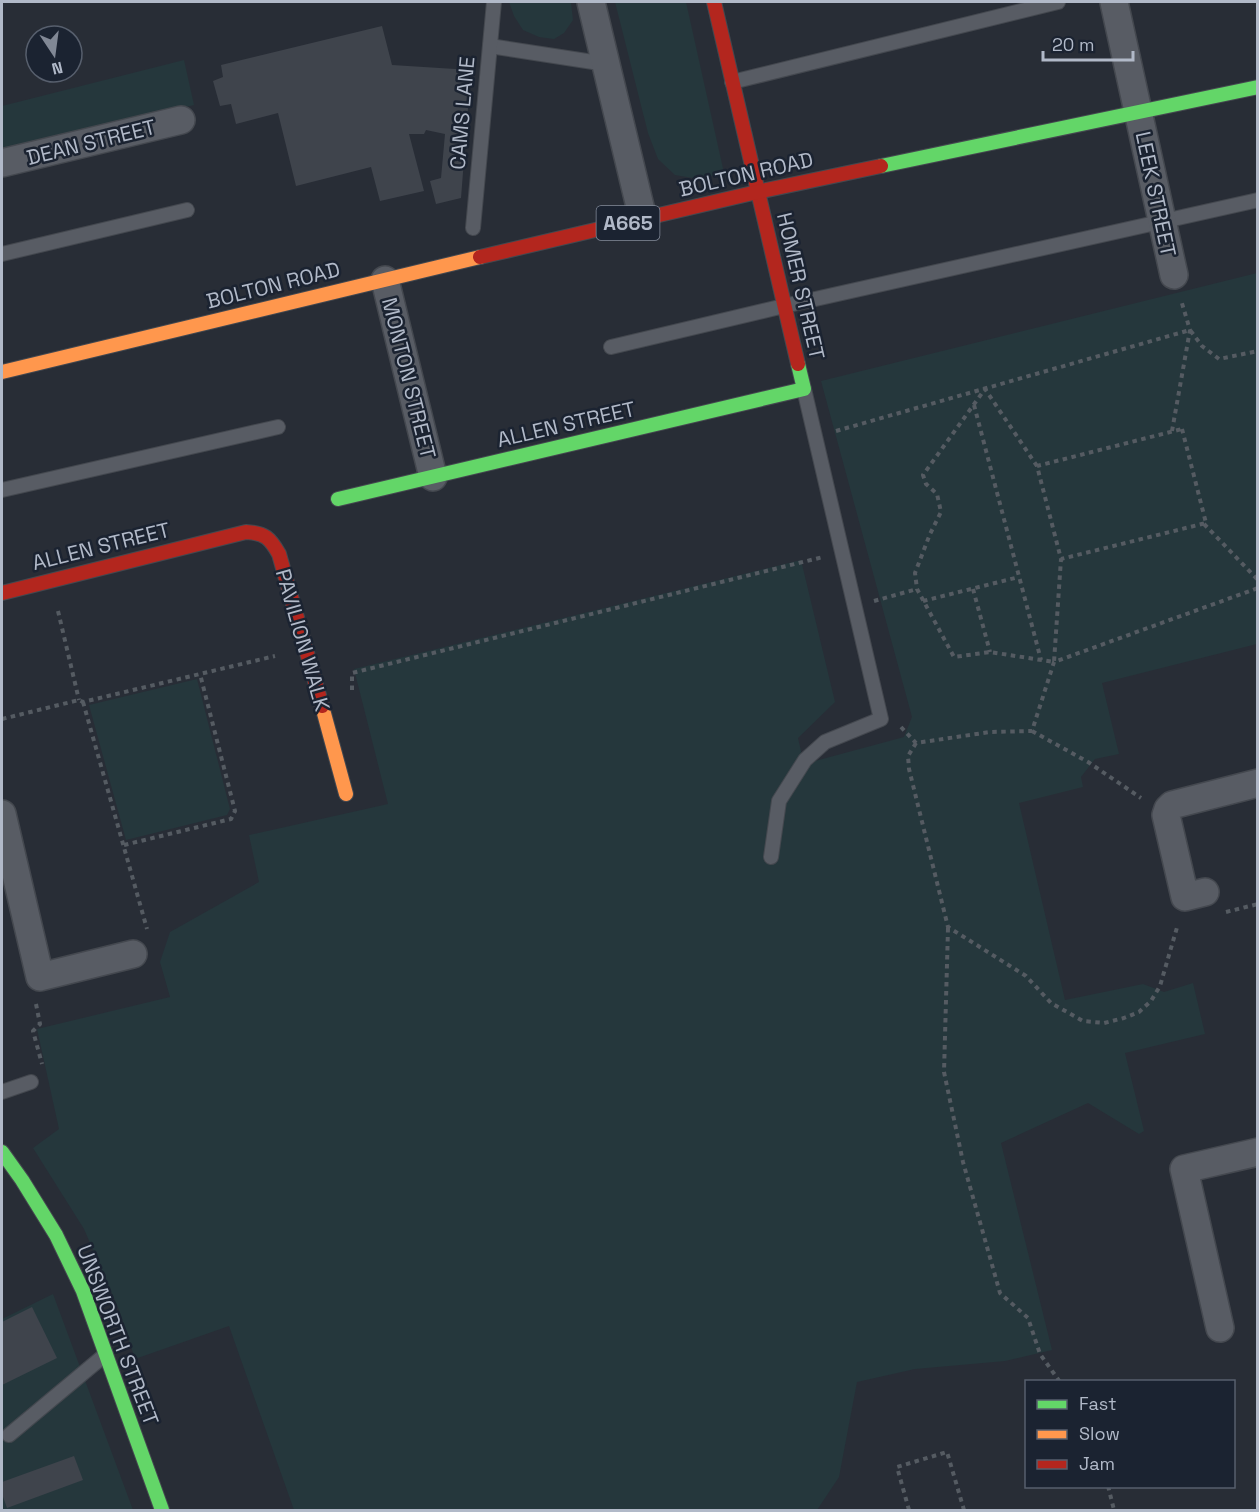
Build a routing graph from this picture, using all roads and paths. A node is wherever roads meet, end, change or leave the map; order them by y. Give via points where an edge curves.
1 (494, 2) edge
2 (591, 2) edge
3 (714, 2) edge
4 (1059, 2) edge
5 (1114, 2) edge
6 (490, 46) junction
7 (606, 64) junction
8 (732, 82) junction
9 (1257, 87) edge
10 (1138, 112) junction
11 (181, 120) dead end
12 (2, 163) edge
13 (757, 192) junction
14 (1257, 200) edge
15 (187, 210) dead end
16 (643, 219) junction
17 (1163, 222) junction
18 (473, 228) dead end
19 (2, 254) edge
20 (1173, 275) dead end
21 (385, 280) junction
22 (784, 306) junction
23 (1190, 330) junction
24 (611, 347) dead end
25 (1257, 351) edge
26 (2, 372) edge
27 (804, 389) junction
28 (985, 389) junction
29 (974, 404) junction
30 (278, 427) dead end
31 (1172, 431) junction
32 (815, 437) junction
33 (1037, 466) junction
34 (433, 477) junction
35 (2, 490) edge
36 (338, 499) dead end
37 (1203, 523) junction
38 (246, 532) joint
39 (842, 553) junction
40 (1061, 559) junction
41 (1019, 577) junction
42 (1257, 580) edge
43 (51, 581) junction
44 (1257, 588) edge
45 (917, 589) junction
46 (973, 589) junction
47 (2, 593) edge
48 (923, 601) junction
49 (854, 606) junction
50 (305, 649) junction
51 (990, 652) junction
52 (1041, 660) junction
53 (1054, 662) junction
54 (200, 674) junction
55 (352, 693) dead end
56 (81, 701) junction
57 (2, 718) edge
58 (881, 718) junction
59 (1032, 731) junction
60 (916, 743) junction
61 (349, 775) dead end
62 (1257, 783) edge
63 (2, 814) edge
64 (1166, 815) junction
65 (124, 845) junction
66 (771, 857) dead end
67 (1195, 894) joint
68 (948, 927) junction
69 (133, 954) joint
70 (40, 977) junction
71 (31, 1082) joint
72 (2, 1092) edge
73 (2, 1152) edge
74 (1257, 1152) edge
75 (1220, 1328) dead end
76 (106, 1354) junction
77 (1059, 1380) edge
78 (9, 1435) dead end
79 (1108, 1488) edge
80 (162, 1510) edge
81 (909, 1510) edge
82 (964, 1510) edge
83 (1114, 1510) edge

1 - 6 lane, CAMS LANE
2 - 7 street
3 - 8 street, HOMER STREET
4 - 8 lane
5 - 10 street, LEEK STREET
6 - 7 lane
6 - 18 lane, CAMS LANE
7 - 16 street
8 - 13 street, HOMER STREET
9 - 10 street, BOLTON ROAD / A665
10 - 13 street, BOLTON ROAD / A665
10 - 17 street, LEEK STREET
11 - 12 street, DEAN STREET
13 - 16 street, BOLTON ROAD / A665
13 - 22 street, HOMER STREET
14 - 17 lane
15 - 19 lane
16 - 21 street, BOLTON ROAD / A665
17 - 20 street, LEEK STREET
17 - 22 lane
21 - 26 street, BOLTON ROAD / A665
21 - 34 street, MONTON STREET
22 - 24 lane
22 - 27 street, HOMER STREET
23 - 25 path via 1219,359
23 - 28 path
23 - 31 path
27 - 32 lane
27 - 34 street, ALLEN STREET
28 - 29 path
28 - 32 path
28 - 33 path
29 - 41 path
29 - 45 path via 924,475 937,494 941,512 915,573
30 - 35 lane
31 - 33 path
31 - 37 path via 1182,429
32 - 39 lane
33 - 40 path
34 - 36 street, ALLEN STREET
37 - 40 path
37 - 42 path
38 - 43 street, ALLEN STREET
38 - 50 street, PAVILION WALK via 260,532 272,540
39 - 49 lane
39 - 55 path via 352,673
40 - 53 path
41 - 46 path
41 - 52 path
43 - 47 street, ALLEN STREET
43 - 56 path
44 - 53 path
45 - 48 path
45 - 49 path
46 - 48 path
46 - 51 path
48 - 51 path via 954,657
49 - 58 lane
50 - 54 path
50 - 61 street, PAVILION WALK
51 - 52 path
52 - 53 path
53 - 59 path
54 - 56 path
54 - 65 path via 235,811 231,819
56 - 57 path
56 - 65 path
58 - 60 path via 902,728
58 - 66 lane via 825,742 805,760 779,801
59 - 60 path via 990,732
59 - 64 path via 1088,762
60 - 68 path via 908,756 909,769
62 - 64 street via 1172,805
63 - 70 street
64 - 67 street
65 - 69 path via 149,937
67 - 68 path via 1151,1001 1139,1012 1104,1023 1083,1021 1051,1003 1026,976
68 - 77 path via 944,1072 963,1162 1000,1293 1028,1318 1040,1354
69 - 70 street
70 - 71 path via 34,994 40,1024 33,1031 42,1065
71 - 72 lane
73 - 76 street, UNSWORTH STREET via 56,1235 83,1291
74 - 75 street via 1184,1169
76 - 78 lane
76 - 80 street, UNSWORTH STREET
79 - 83 path
81 - 82 path via 897,1467 947,1452

